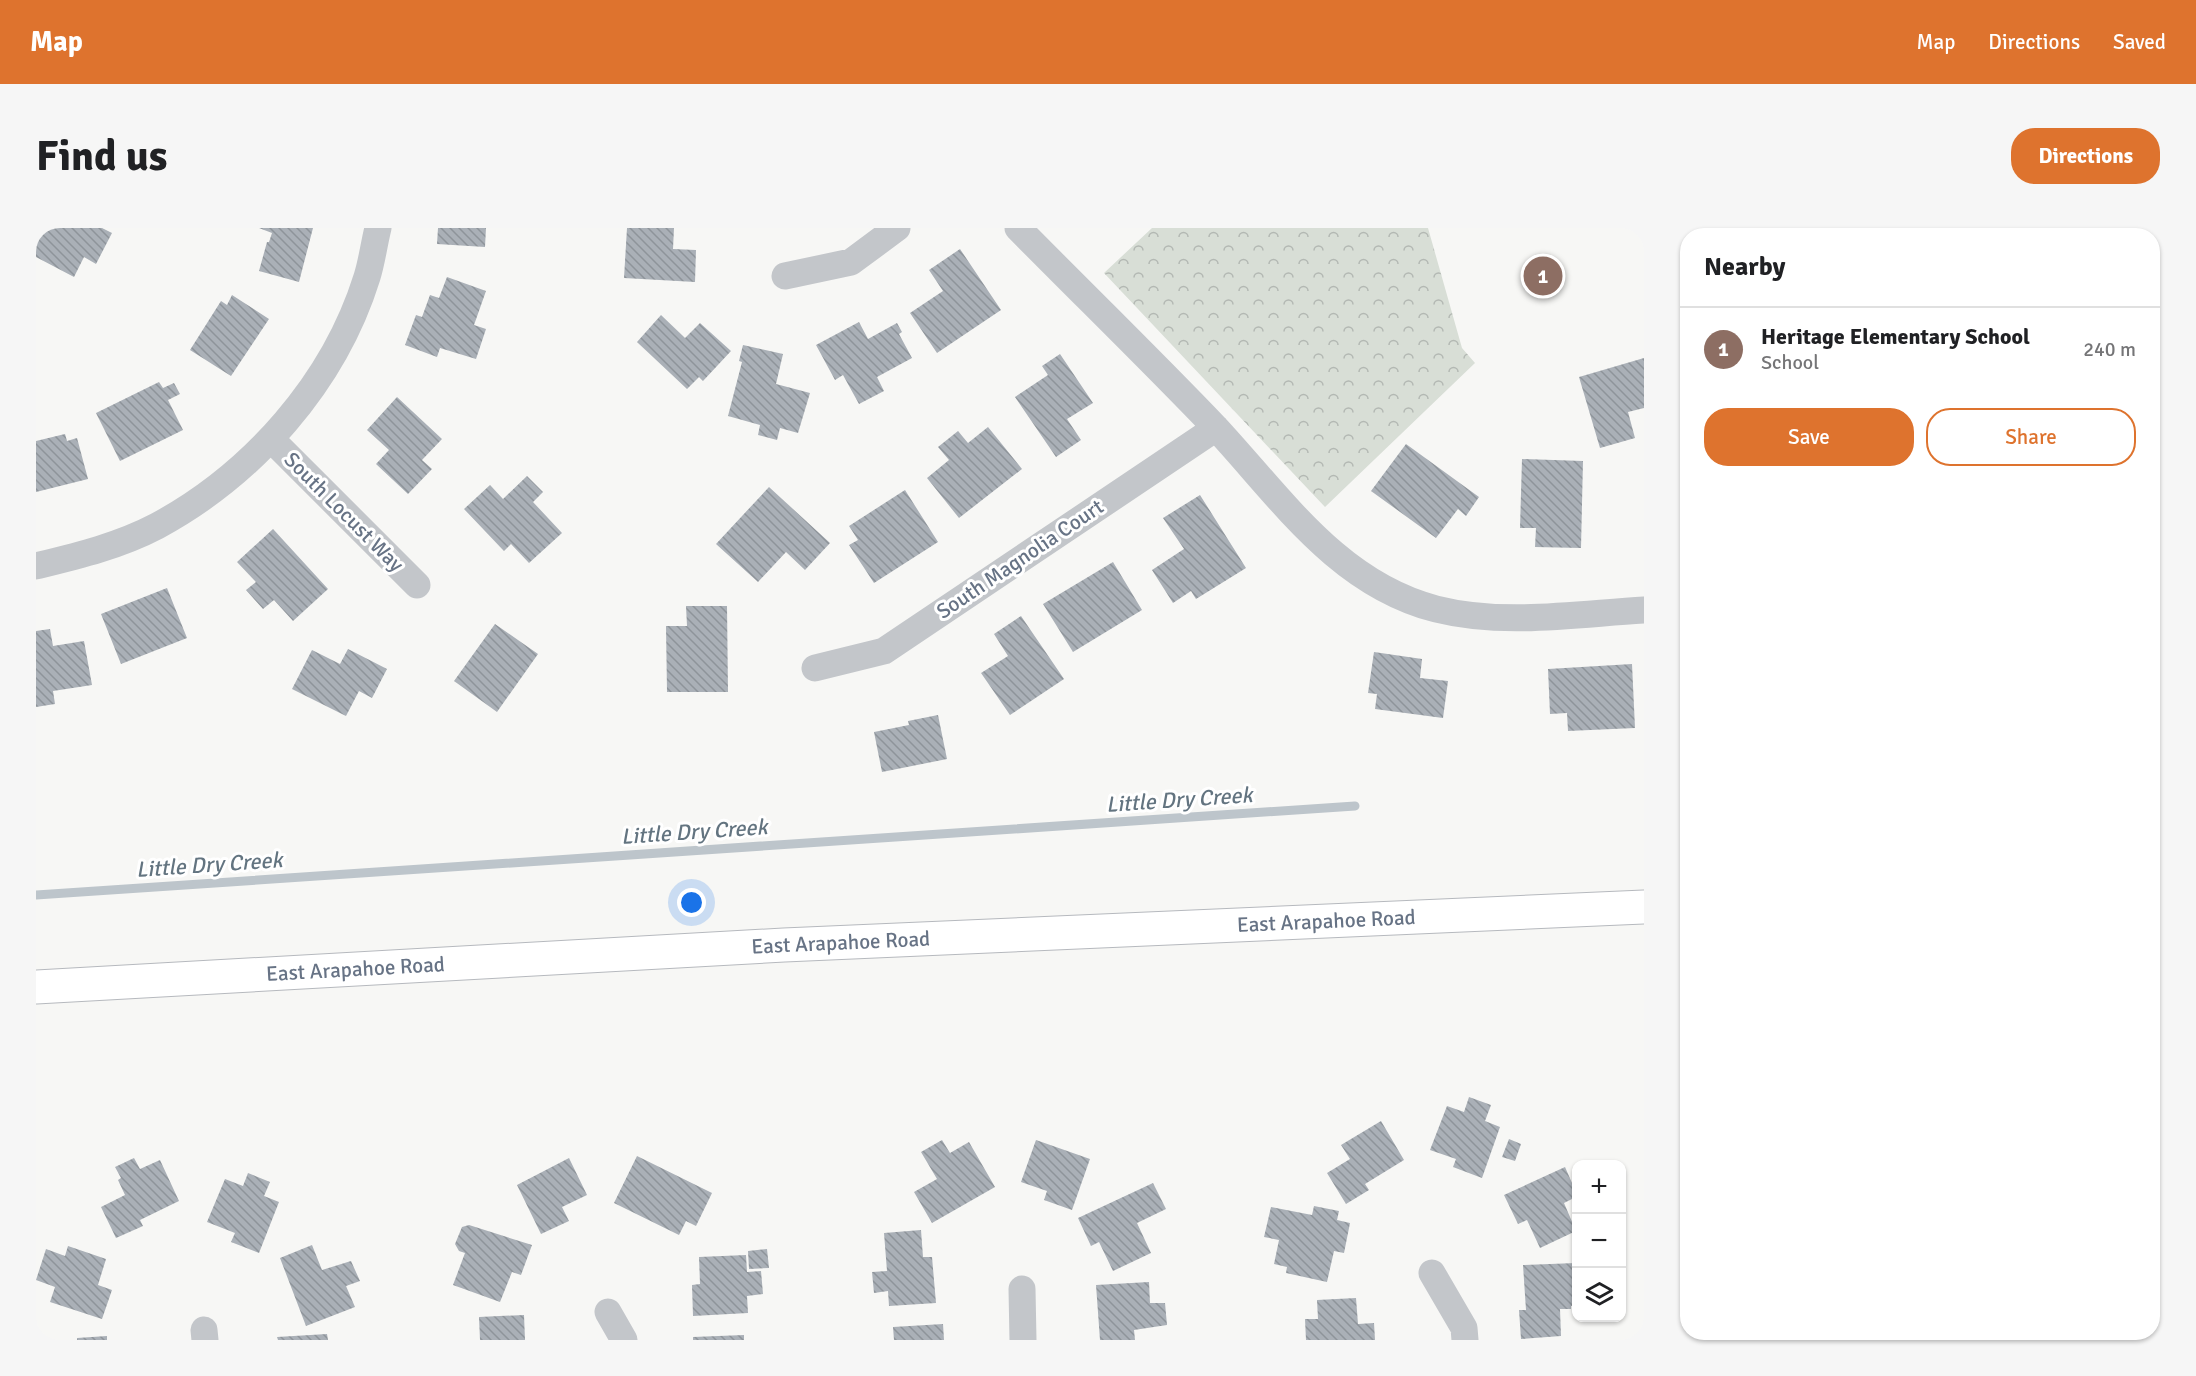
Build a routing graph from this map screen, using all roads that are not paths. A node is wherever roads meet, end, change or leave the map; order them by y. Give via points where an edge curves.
1 (378, 228) edge
2 (897, 228) edge
3 (1018, 228) edge
4 (785, 276) dead end
5 (1216, 429) junction
6 (271, 439) junction
7 (36, 566) edge
8 (417, 585) dead end
9 (1644, 610) edge
10 (815, 668) dead end
11 (1644, 907) edge
12 (36, 987) edge
13 (1432, 1273) dead end
14 (1022, 1289) dead end
15 (608, 1312) dead end
16 (624, 1340) edge
17 (1023, 1340) edge
18 (1465, 1340) edge

1 - 6 street, South Locust Way via 367,277 343,335 303,399
2 - 4 street via 851,262
3 - 5 street
5 - 9 street via 1313,536 1366,579 1402,597 1466,615 1522,617
5 - 10 street, South Magnolia Court via 884,651
6 - 7 street, South Locust Way via 223,483 157,526 100,550
6 - 8 street, South Locust Way
11 - 12 main road, East Arapahoe Road via 784,945
13 - 18 street via 1464,1328
14 - 17 street
15 - 16 street

